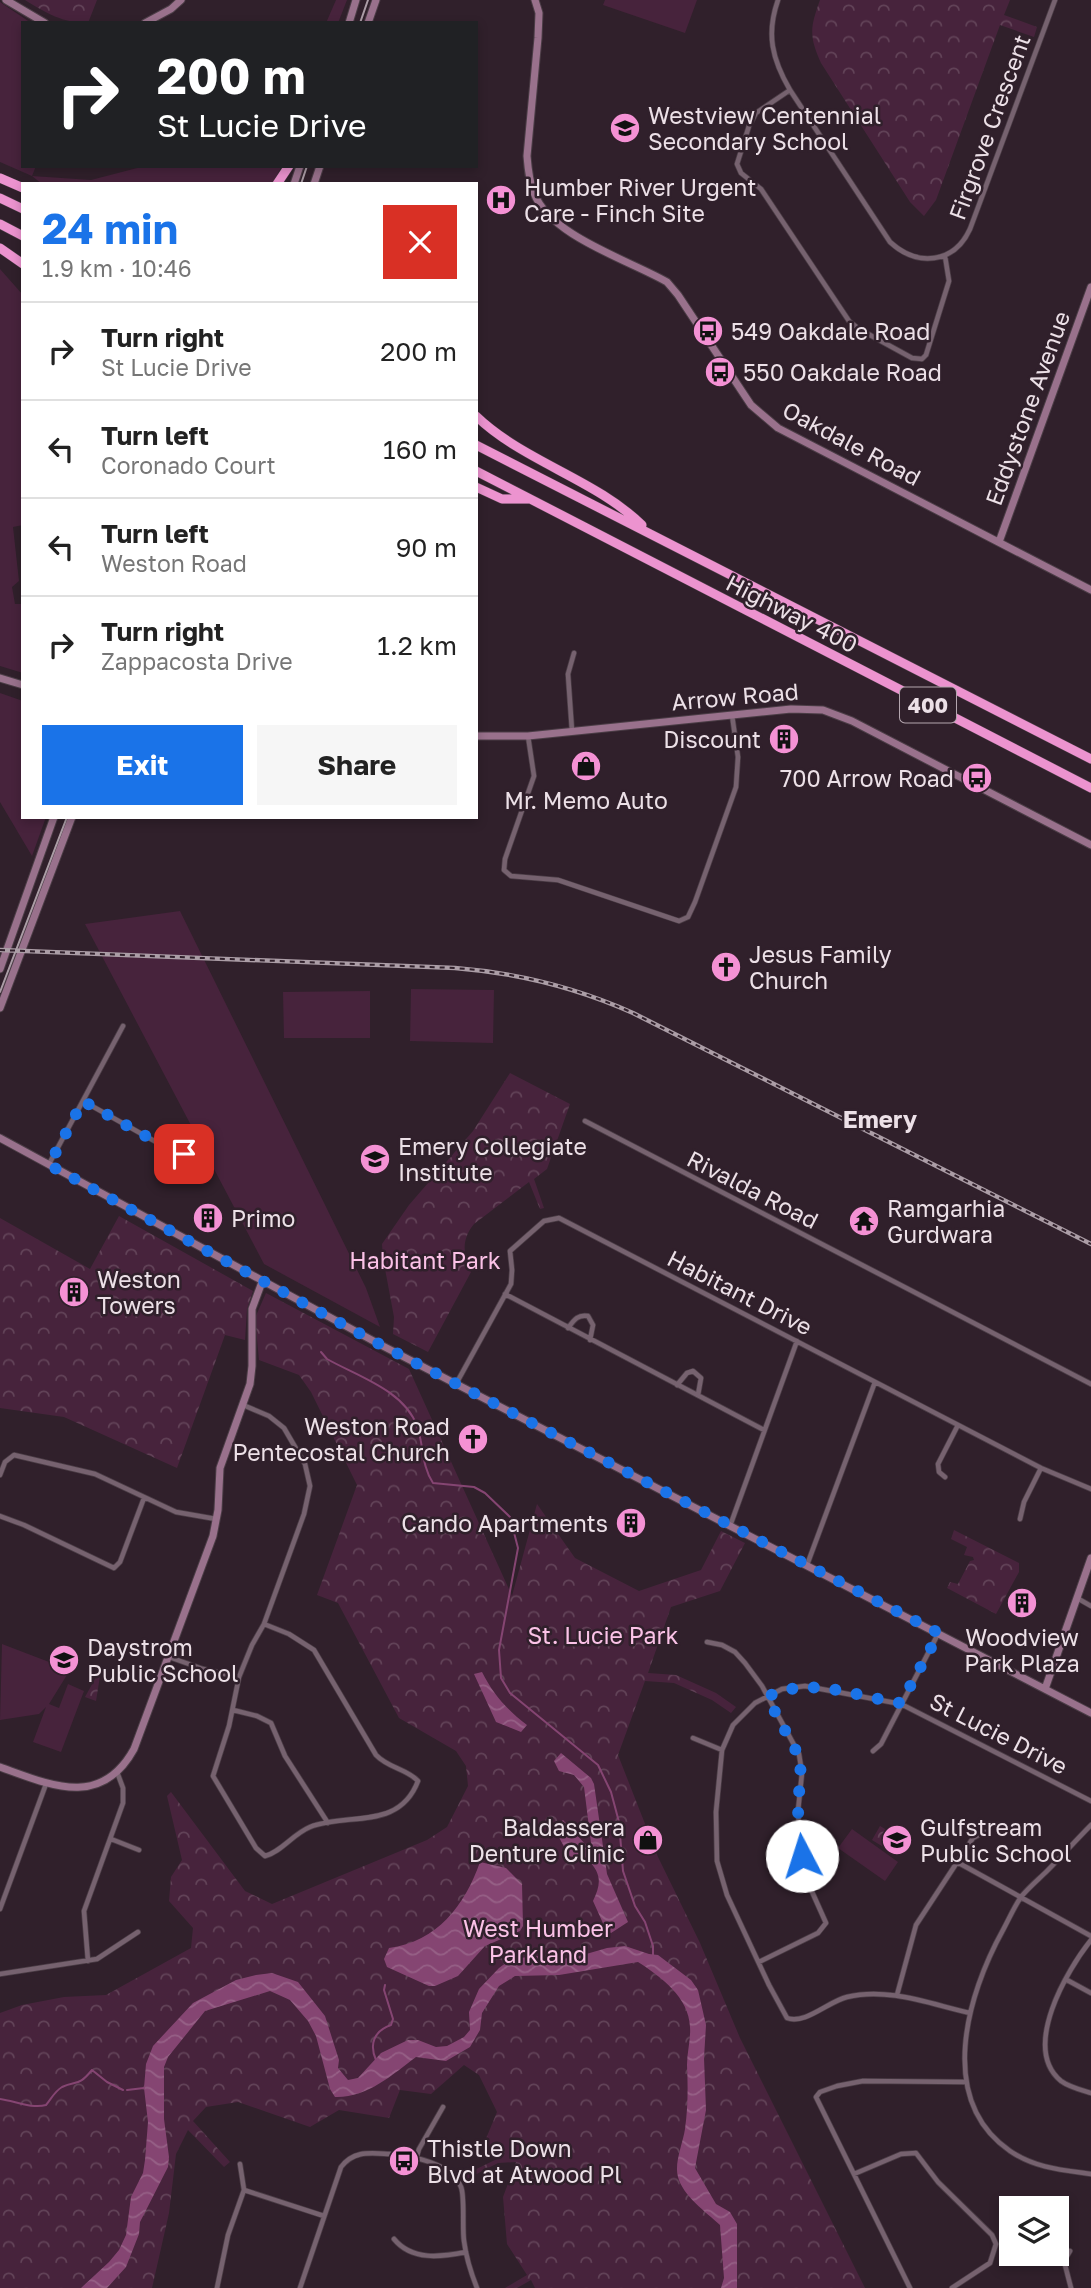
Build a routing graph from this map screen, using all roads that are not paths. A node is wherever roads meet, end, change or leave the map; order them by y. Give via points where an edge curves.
1 (6, 0) edge
2 (181, 0) edge
3 (356, 0) edge
4 (376, 0) edge
5 (535, 0) edge
6 (778, 0) edge
7 (1055, 0) edge
8 (42, 21) edge
9 (149, 21) edge
10 (350, 21) edge
11 (369, 21) edge
12 (790, 90) junction
13 (0, 178) edge
14 (21, 187) edge
15 (0, 198) edge
16 (21, 208) edge
17 (0, 224) edge
18 (21, 235) edge
19 (0, 248) edge
20 (945, 256) junction
21 (21, 263) edge
22 (1091, 287) edge
23 (478, 418) edge
24 (478, 446) edge
25 (478, 472) edge
26 (478, 487) edge
27 (529, 499) junction
28 (648, 531) junction
29 (999, 542) junction
30 (1091, 590) edge
31 (574, 653) dead end
32 (0, 678) edge
33 (21, 684) edge
34 (732, 714) junction
35 (572, 731) junction
36 (478, 736) edge
37 (528, 736) junction
38 (1091, 759) edge
39 (1091, 788) edge
40 (53, 819) edge
41 (71, 819) edge
42 (1091, 845) edge
43 (0, 969) edge
44 (0, 1008) edge
45 (123, 1026) dead end
46 (83, 1101) junction
47 (585, 1121) dead end
48 (0, 1138) edge
49 (184, 1154) dead end
50 (49, 1165) junction
51 (262, 1282) junction
52 (505, 1294) junction
53 (568, 1328) junction
54 (590, 1340) junction
55 (797, 1341) junction
56 (875, 1382) junction
57 (456, 1384) junction
58 (1091, 1384) edge
59 (677, 1385) junction
60 (698, 1395) junction
61 (243, 1405) junction
62 (958, 1425) junction
63 (764, 1430) junction
64 (1041, 1468) junction
65 (0, 1475) edge
66 (945, 1477) dead end
67 (1091, 1489) edge
68 (144, 1498) junction
69 (0, 1516) edge
70 (217, 1519) junction
71 (1020, 1519) dead end
72 (730, 1525) junction
73 (1091, 1558) edge
74 (806, 1566) junction
75 (1077, 1598) junction
76 (1091, 1606) edge
77 (264, 1624) junction
78 (939, 1633) junction
79 (707, 1643) dead end
80 (169, 1657) junction
81 (239, 1677) junction
82 (1045, 1689) junction
83 (767, 1697) junction
84 (901, 1703) junction
85 (233, 1710) junction
86 (1091, 1713) edge
87 (693, 1738) dead end
88 (722, 1750) junction
89 (873, 1751) dead end
90 (0, 1766) edge
91 (117, 1772) junction
92 (46, 1784) junction
93 (1091, 1801) edge
94 (328, 1822) junction
95 (1091, 1825) edge
96 (984, 1832) dead end
97 (111, 1839) junction
98 (139, 1850) dead end
99 (957, 1862) junction
100 (1021, 1897) junction
101 (0, 1909) edge
102 (138, 1932) dead end
103 (1091, 1938) edge
104 (88, 1961) junction
105 (759, 1962) junction
106 (0, 1973) edge
107 (1067, 1980) junction
108 (1091, 1993) edge
109 (897, 1995) junction
110 (970, 2013) junction
111 (966, 2082) junction
112 (1091, 2093) edge
113 (443, 2107) dead end
114 (416, 2159) junction
115 (240, 2164) dead end
116 (854, 2174) junction
117 (1091, 2174) edge
118 (244, 2190) junction
119 (324, 2216) junction
120 (394, 2239) dead end
121 (1070, 2251) dead end
122 (466, 2252) junction
123 (217, 2288) edge
124 (300, 2288) edge
125 (477, 2288) edge
126 (910, 2288) edge
127 (952, 2288) edge
128 (1071, 2288) edge

1 - 8 street
2 - 9 street
3 - 10 street
4 - 11 street
5 - 29 street, Oakdale Road via 539,13 528,175 534,196 549,215 568,232 667,282 751,405 778,428
6 - 12 street via 771,42 775,63
7 - 20 street, Firgrove Crescent via 970,229 961,244
12 - 20 street via 890,242 911,256
12 - 20 street via 756,113 737,164 741,173 761,188 849,321 912,358 922,359 949,281
13 - 14 highway
15 - 16 highway
17 - 18 highway
19 - 21 highway
22 - 29 street, Eddystone Avenue
23 - 28 highway via 623,507
24 - 28 highway, Highway 400 / 400
25 - 27 highway, Highway 400 / 400
26 - 27 highway via 502,499
27 - 39 highway, Highway 400 / 400
28 - 38 highway, Highway 400 / 400
29 - 30 street, Oakdale Road
31 - 35 street via 568,674
32 - 33 street
34 - 35 street, Arrow Road
34 - 37 street via 738,757 736,787 694,905 688,917 679,921 558,880 521,878 504,870 534,776
34 - 42 street, Arrow Road via 803,708 835,714
35 - 37 street, Arrow Road
36 - 37 street, Arrow Road
40 - 43 street
41 - 44 street
45 - 46 street
46 - 49 street
46 - 50 street
47 - 58 street, Rivalda Road
48 - 50 street
50 - 51 street
51 - 57 street
51 - 61 street via 251,1309 252,1366
52 - 53 street
52 - 55 street, Habitant Drive via 512,1276 510,1251 544,1221 559,1218
52 - 57 street, Habitant Drive
53 - 54 street
53 - 54 street via 575,1318 588,1316 593,1325
54 - 59 street
55 - 56 street, Habitant Drive
55 - 63 street
56 - 62 street, Habitant Drive
56 - 74 street
57 - 72 street
59 - 60 street
59 - 60 street via 693,1371 701,1378
60 - 63 street
61 - 70 street via 220,1468
61 - 77 street via 284,1428 305,1464 310,1486
62 - 64 street, Habitant Drive
62 - 66 street via 938,1464
63 - 72 street
64 - 67 street, Habitant Drive
64 - 71 street
65 - 68 street via 14,1455 95,1474
68 - 69 street via 114,1568
68 - 70 street via 185,1515
70 - 80 street
72 - 74 street
73 - 75 street
74 - 78 street
75 - 76 street
75 - 82 street
77 - 81 street
77 - 94 street via 314,1650 372,1749 385,1763 418,1781 403,1803 387,1814
78 - 82 street
78 - 84 street
79 - 83 street via 735,1652
80 - 81 street
80 - 91 street via 134,1749
81 - 85 street
82 - 86 street
83 - 84 street, St Lucie Drive via 782,1689 805,1686
83 - 88 street, St Lucie Drive via 737,1720
83 - 105 street via 801,1760 798,1811 802,1856 826,1923 818,1933
84 - 89 street
84 - 93 street, St Lucie Drive
85 - 94 street via 271,1723 285,1756
85 - 94 street via 213,1776 256,1848 264,1856 272,1854 298,1833
87 - 88 street
88 - 105 street, St Lucie Drive via 716,1812 719,1871
90 - 92 street
91 - 92 street via 83,1787
91 - 97 street via 124,1795
92 - 101 street
95 - 100 street
96 - 99 street via 973,1838
97 - 98 street
97 - 104 street via 84,1911
99 - 100 street
99 - 109 street via 913,1932
100 - 103 street
100 - 110 street via 992,1948
102 - 104 street
103 - 107 street
104 - 106 street
105 - 109 street, St Lucie Drive via 791,2020 846,1997
107 - 108 street
107 - 112 street via 1050,2014 1045,2050 1049,2065 1063,2082
109 - 110 street, St Lucie Drive
110 - 111 street
111 - 116 street via 863,2081 818,2093 817,2101
111 - 117 street via 970,2101 988,2131 1010,2151 1038,2165
113 - 114 street
114 - 119 street via 377,2153 348,2159
114 - 122 street via 450,2173 461,2187
115 - 118 street
116 - 126 street
116 - 127 street via 901,2154 916,2153 938,2182 992,2235 996,2250 990,2263
118 - 119 street
118 - 123 street
119 - 124 street
120 - 122 street via 402,2248 422,2256
121 - 128 street via 1064,2261
122 - 125 street

